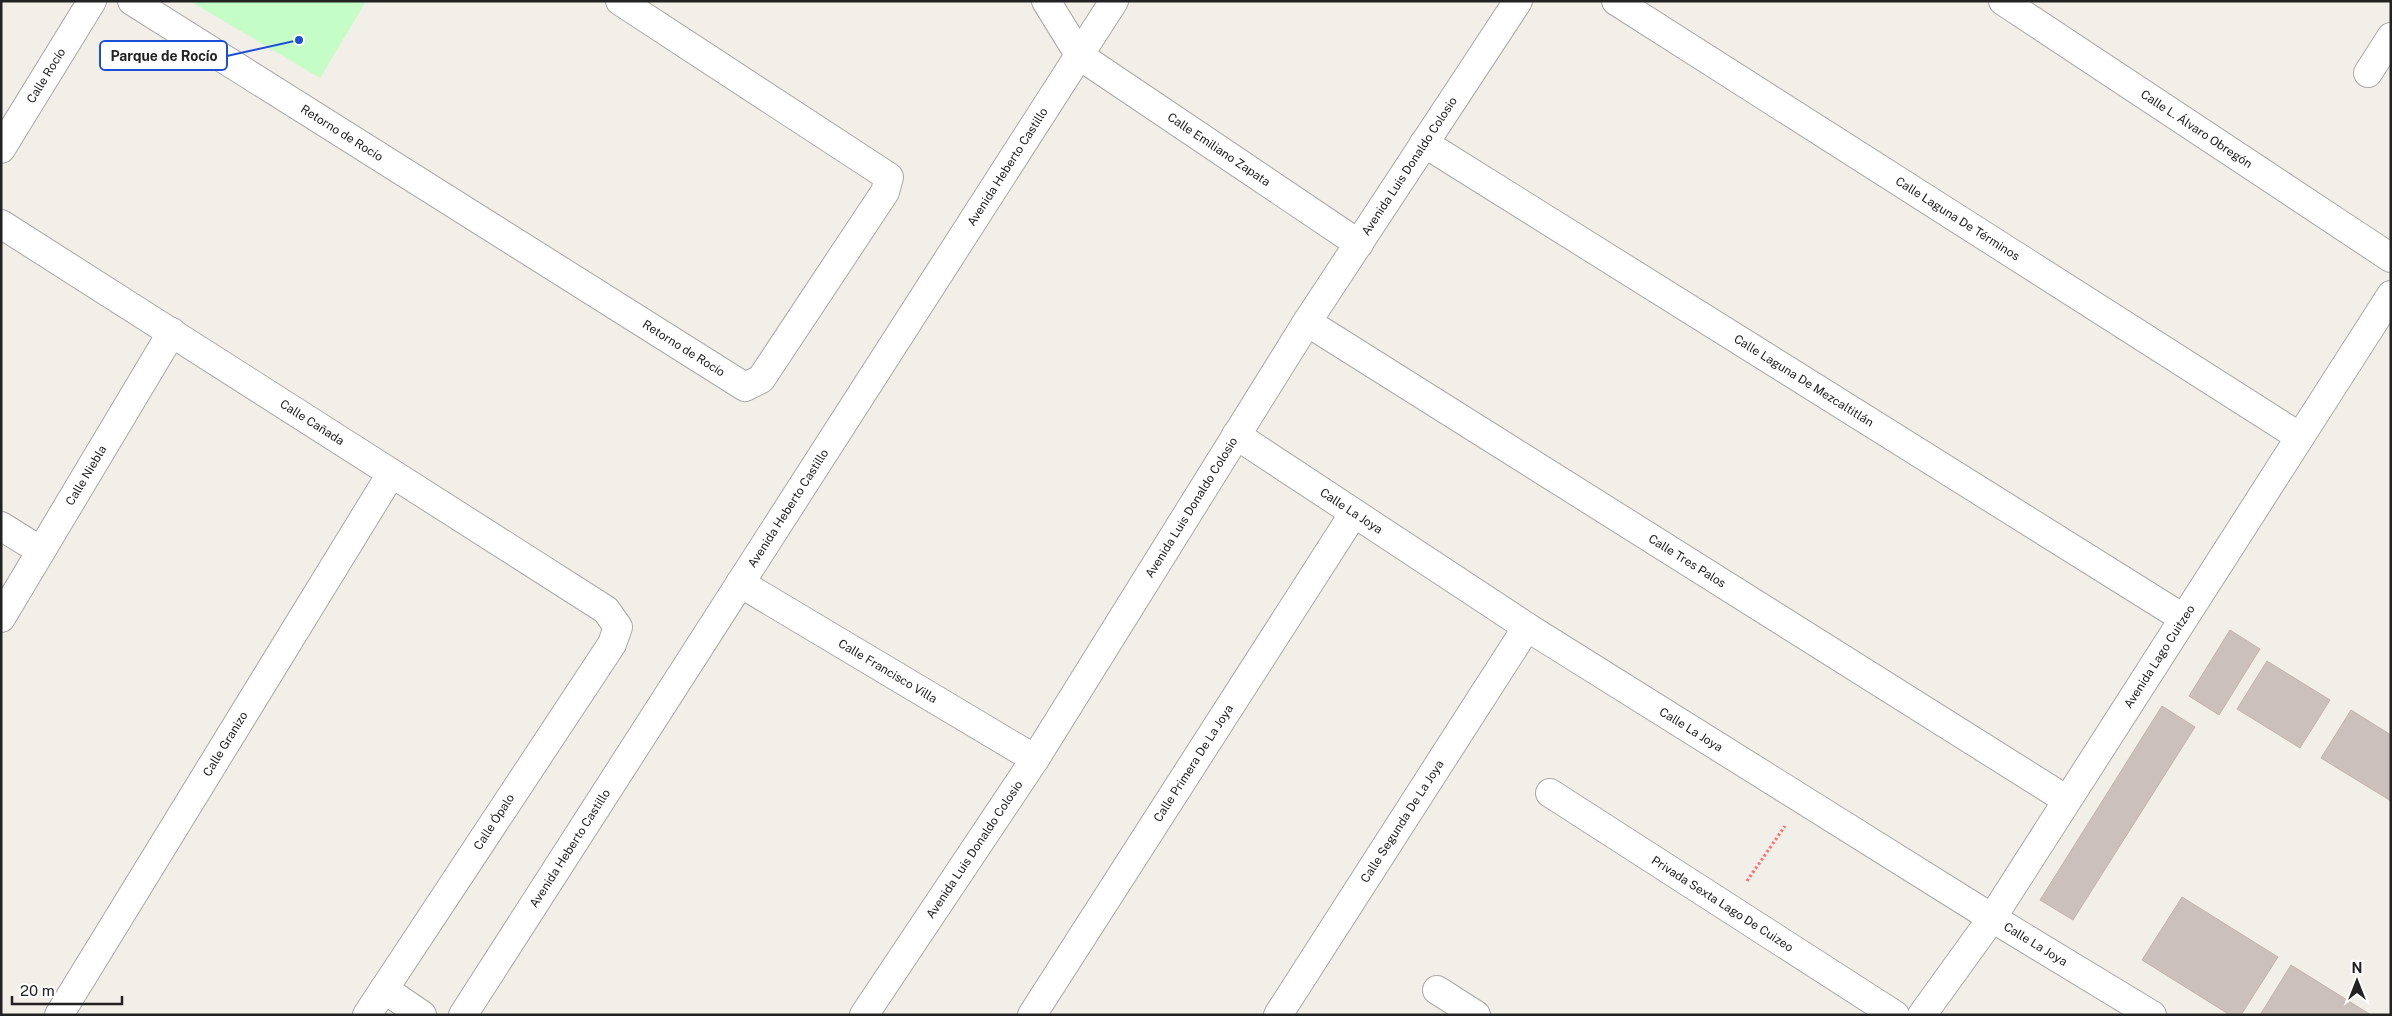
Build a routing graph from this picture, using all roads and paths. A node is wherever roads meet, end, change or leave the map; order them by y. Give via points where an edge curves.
1 (92, 1) edge
2 (132, 1) edge
3 (620, 1) edge
4 (1046, 1) edge
5 (1114, 1) edge
6 (1518, 1) edge
7 (1616, 1) edge
8 (2003, 1) edge
9 (2391, 37) edge
10 (1080, 56) junction
11 (2368, 73) dead end
12 (1424, 143) junction
13 (1, 149) edge
14 (1, 224) edge
15 (1359, 244) junction
16 (2391, 258) edge
17 (2391, 295) edge
18 (1307, 322) junction
19 (172, 332) junction
20 (1236, 435) junction
21 (2300, 437) junction
22 (391, 474) junction
23 (1354, 513) junction
24 (1, 526) edge
25 (41, 552) junction
26 (740, 583) junction
27 (1, 618) edge
28 (2183, 618) junction
29 (618, 627) joint
30 (1527, 627) junction
31 (1035, 759) junction
32 (1550, 793) dead end
33 (1803, 799) junction
34 (2067, 800) junction
35 (1728, 908) junction
36 (1992, 918) junction
37 (384, 989) junction
38 (1438, 990) dead end
39 (58, 1015) edge
40 (367, 1015) edge
41 (422, 1015) edge
42 (463, 1015) edge
43 (864, 1015) edge
44 (1032, 1015) edge
45 (1278, 1015) edge
46 (1476, 1015) edge
47 (1895, 1015) edge
48 (1922, 1015) edge
49 (2152, 1015) edge

1 - 13 street, Calle Rocío
2 - 3 street, Retorno de Rocío via 745,387 761,378 885,192 889,177
4 - 10 street
5 - 10 street, Avenida Heberto Castillo
6 - 12 street, Avenida Luis Donaldo Colosio
7 - 21 street, Calle Laguna De Términos
8 - 16 street, Calle L. Álvaro Obregón
9 - 11 street
10 - 15 street, Calle Emiliano Zapata
10 - 26 street, Avenida Heberto Castillo
12 - 15 street, Avenida Luis Donaldo Colosio
12 - 28 street, Calle Laguna De Mezcaltitlán
14 - 19 street, Calle Cañada
15 - 18 street, Avenida Luis Donaldo Colosio
17 - 21 street, Avenida Lago Cuitzeo
18 - 20 street, Avenida Luis Donaldo Colosio
18 - 34 street, Calle Tres Palos
19 - 22 street, Calle Cañada
19 - 25 street, Calle Niebla
20 - 23 street, Calle La Joya
20 - 31 street, Avenida Luis Donaldo Colosio
21 - 28 street, Avenida Lago Cuitzeo
22 - 29 street, Calle Cañada via 606,610
22 - 39 street, Calle Granizo
23 - 30 street, Calle La Joya
23 - 44 street, Calle Primera De La Joya
24 - 25 street
25 - 27 street, Calle Niebla
26 - 31 street, Calle Francisco Villa
26 - 42 street, Avenida Heberto Castillo
28 - 34 street, Avenida Lago Cuitzeo
29 - 37 street, Calle Ópalo via 612,644
30 - 33 street, Calle La Joya
30 - 45 street, Calle Segunda De La Joya
31 - 43 street, Avenida Luis Donaldo Colosio
32 - 35 street, Privada Sexta Lago De Cuizeo
33 - 35 path
33 - 36 street, Calle La Joya
34 - 36 street, Avenida Lago Cuitzeo
35 - 47 street, Privada Sexta Lago De Cuizeo
36 - 48 street, Avenida Lago Cuitzeo
36 - 49 street, Calle La Joya
37 - 40 street, Calle Ópalo
37 - 41 street
38 - 46 street

